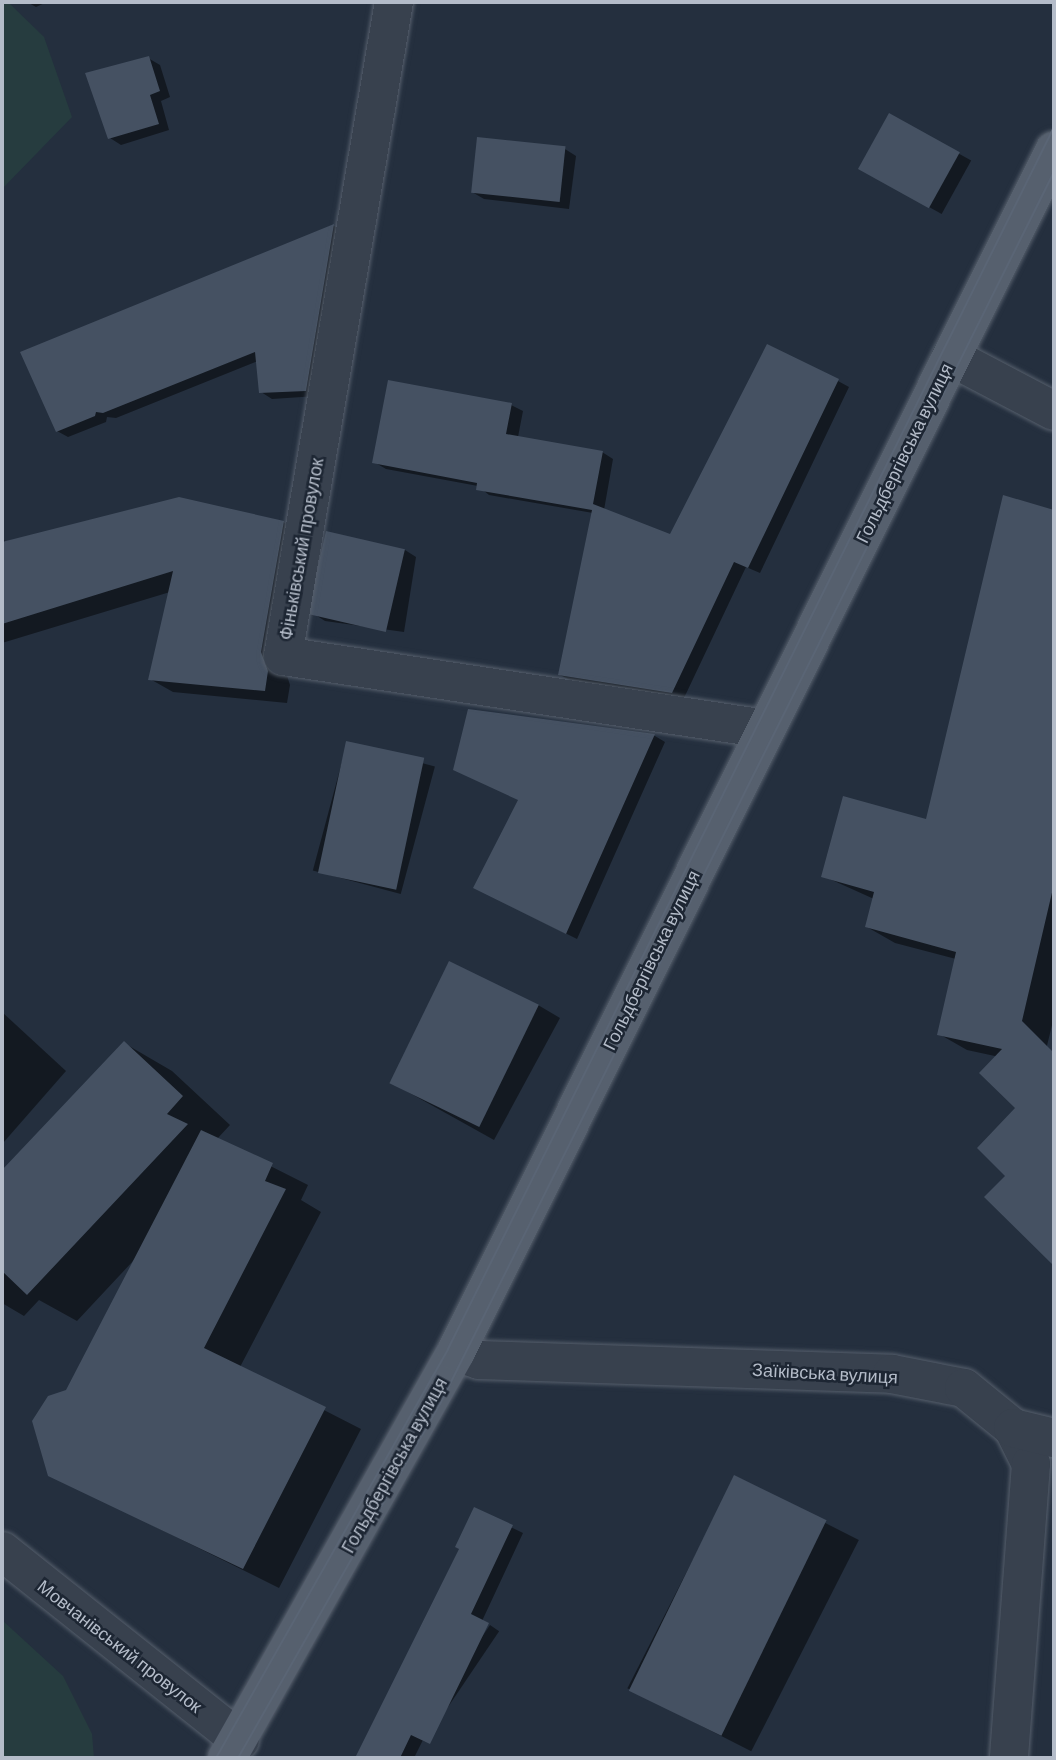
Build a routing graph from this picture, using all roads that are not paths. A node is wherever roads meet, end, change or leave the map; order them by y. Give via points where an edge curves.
1 (394, 2) edge
2 (1054, 151) edge
3 (951, 357) junction
4 (1054, 411) edge
5 (766, 729) junction
6 (456, 1353) junction
7 (1013, 1428) junction
8 (1054, 1438) edge
9 (2, 1551) edge
10 (233, 1749) edge
11 (1009, 1758) edge

1 - 5 street, Фіньківський провулок via 283,656
2 - 3 main road, Гольдбергівська вулиця
3 - 4 street
3 - 5 main road, Гольдбергівська вулиця
5 - 6 main road, Гольдбергівська вулиця
6 - 7 street, Заїківська вулиця via 479,1360 892,1374 964,1388
6 - 10 main road, Гольдбергівська вулиця
7 - 8 street
7 - 11 street, Заїківська вулиця via 1031,1464
9 - 10 street, Мовчанівський провулок

